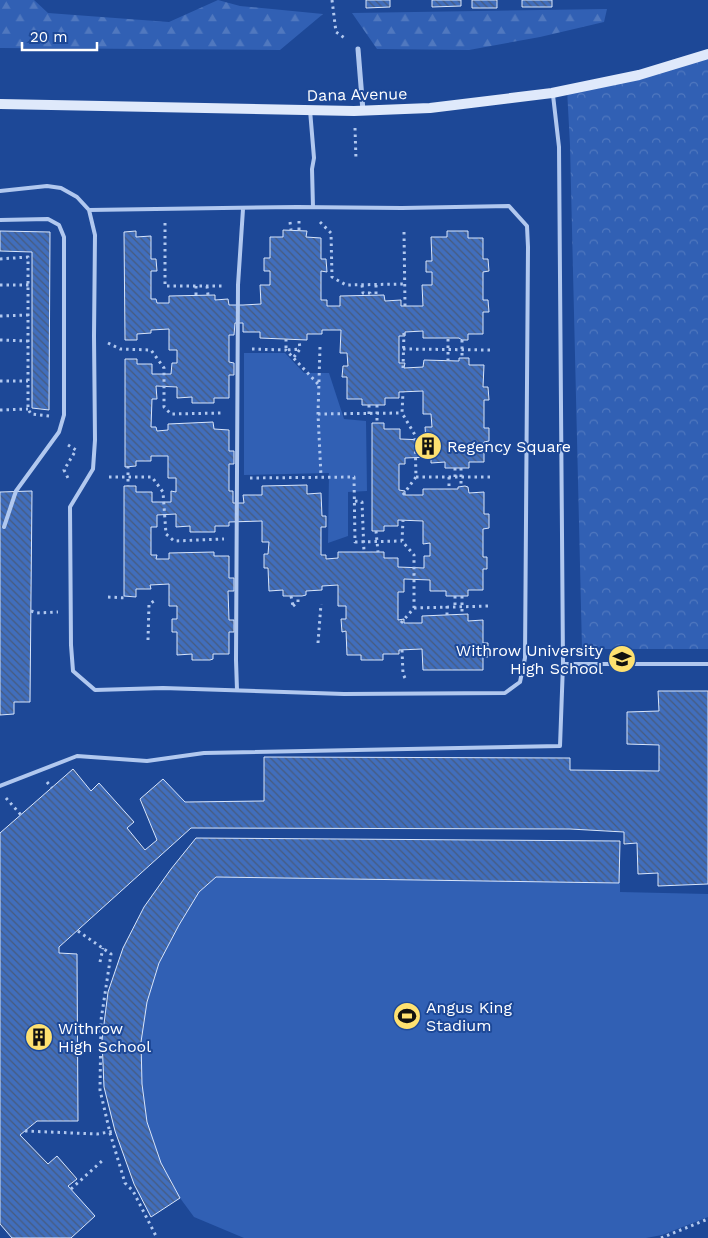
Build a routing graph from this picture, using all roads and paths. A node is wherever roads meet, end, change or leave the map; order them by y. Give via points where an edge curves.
1 (332, 0) edge
2 (358, 49) joint
3 (708, 54) edge
4 (552, 93) junction
5 (0, 104) edge
6 (310, 110) junction
7 (358, 112) junction
8 (356, 160) dead end
9 (0, 190) edge
10 (314, 207) junction
11 (243, 209) junction
12 (89, 210) junction
13 (0, 220) edge
14 (165, 221) dead end
15 (299, 221) dead end
16 (320, 221) dead end
17 (290, 222) dead end
18 (291, 230) dead end
19 (299, 230) dead end
20 (404, 232) dead end
21 (0, 259) edge
22 (405, 284) junction
23 (0, 285) edge
24 (29, 285) junction
25 (362, 285) junction
26 (376, 285) junction
27 (196, 286) junction
28 (208, 286) junction
29 (214, 286) dead end
30 (196, 295) dead end
31 (208, 295) dead end
32 (370, 296) dead end
33 (376, 296) dead end
34 (405, 306) dead end
35 (29, 315) junction
36 (0, 316) edge
37 (404, 332) dead end
38 (448, 338) dead end
39 (286, 339) dead end
40 (0, 340) edge
41 (299, 340) dead end
42 (462, 340) dead end
43 (29, 341) junction
44 (320, 347) dead end
45 (120, 349) dead end
46 (238, 349) junction
47 (300, 349) junction
48 (403, 349) junction
49 (448, 349) junction
50 (462, 349) junction
51 (286, 350) junction
52 (490, 350) dead end
53 (294, 357) junction
54 (462, 358) dead end
55 (448, 361) dead end
56 (403, 368) dead end
57 (0, 381) edge
58 (28, 381) junction
59 (319, 385) junction
60 (403, 392) dead end
61 (369, 405) dead end
62 (377, 405) dead end
63 (28, 409) junction
64 (0, 410) edge
65 (211, 413) dead end
66 (402, 413) junction
67 (318, 414) junction
68 (369, 414) junction
69 (378, 414) junction
70 (49, 416) dead end
71 (377, 423) dead end
72 (65, 443) dead end
73 (128, 466) dead end
74 (455, 468) dead end
75 (461, 468) dead end
76 (321, 476) junction
77 (109, 477) dead end
78 (129, 477) junction
79 (449, 477) junction
80 (455, 477) junction
81 (461, 477) junction
82 (491, 477) dead end
83 (416, 478) junction
84 (237, 479) junction
85 (69, 480) dead end
86 (128, 486) dead end
87 (461, 487) dead end
88 (449, 488) dead end
89 (403, 495) dead end
90 (354, 501) junction
91 (403, 520) dead end
92 (4, 527) dead end
93 (376, 531) dead end
94 (212, 540) dead end
95 (402, 541) junction
96 (364, 542) junction
97 (377, 542) junction
98 (364, 552) dead end
99 (378, 552) dead end
100 (291, 596) dead end
101 (298, 596) dead end
102 (455, 596) dead end
103 (462, 596) dead end
104 (108, 597) dead end
105 (127, 598) dead end
106 (154, 601) dead end
107 (321, 604) dead end
108 (447, 606) junction
109 (455, 606) junction
110 (462, 606) junction
111 (490, 606) dead end
112 (414, 608) junction
113 (31, 611) dead end
114 (71, 611) junction
115 (462, 614) dead end
116 (447, 615) dead end
117 (401, 623) dead end
118 (148, 640) dead end
119 (318, 643) dead end
120 (402, 650) dead end
121 (563, 664) junction
122 (708, 664) edge
123 (402, 669) dead end
124 (237, 690) junction
125 (0, 786) edge
126 (5, 797) dead end
127 (21, 815) dead end
128 (78, 931) dead end
129 (103, 948) junction
130 (100, 962) dead end
131 (25, 1131) dead end
132 (116, 1131) dead end
133 (110, 1133) junction
134 (103, 1160) dead end
135 (71, 1189) dead end
136 (708, 1219) edge
137 (157, 1238) edge
138 (661, 1238) edge

1 - 2 path via 336,32
2 - 7 street
3 - 4 street, Dana Avenue via 639,75
4 - 7 street, Dana Avenue via 430,108
4 - 121 lane via 558,147
5 - 6 street, Dana Avenue
6 - 7 street, Dana Avenue
6 - 10 lane
7 - 8 path
9 - 12 lane via 61,188
10 - 11 lane
10 - 124 lane via 509,206 527,226 525,658 520,682 505,693 352,694
11 - 12 lane
11 - 46 lane via 238,278
12 - 114 lane via 95,235 96,440 92,469 70,507
13 - 92 lane via 48,219 59,225 64,237 64,415 59,432 16,491
14 - 27 path via 165,286
15 - 19 path
16 - 25 path via 331,233 332,277 346,285
17 - 18 path
20 - 22 path
21 - 24 path via 28,258
22 - 26 path
22 - 34 path
23 - 24 path
24 - 35 path
25 - 26 path
25 - 32 path via 363,293 370,293
26 - 33 path
27 - 28 path
27 - 30 path
28 - 29 path
28 - 31 path
35 - 36 path
35 - 43 path
37 - 48 path
38 - 49 path
39 - 51 path
40 - 43 path
41 - 47 path
42 - 50 path
43 - 58 path
44 - 59 path
45 - 65 path via 151,350 164,368 164,407 171,414
46 - 51 path
46 - 84 lane
47 - 51 path
47 - 53 path
48 - 49 path
48 - 56 path
49 - 50 path
49 - 55 path
50 - 52 path
50 - 54 path
51 - 53 path
53 - 59 path
57 - 58 path
58 - 63 path
59 - 67 path
60 - 66 path
61 - 68 path
62 - 69 path
63 - 64 path
63 - 70 path via 31,414
66 - 69 path
66 - 83 path via 415,435
67 - 68 path
67 - 76 path
68 - 69 path
69 - 71 path
72 - 85 path via 76,450 64,470
73 - 78 path
74 - 80 path
75 - 81 path
76 - 84 path
76 - 90 path via 354,477
77 - 78 path
78 - 86 path
78 - 94 path via 152,477 163,492 166,534 174,541
79 - 80 path
79 - 83 path
79 - 88 path
80 - 81 path
81 - 82 path
81 - 87 path
83 - 89 path
84 - 124 lane
90 - 96 path via 362,502
90 - 96 path via 355,542
91 - 95 path
93 - 97 path
95 - 97 path
95 - 112 path via 414,555
96 - 97 path
96 - 98 path
97 - 99 path
100 - 101 path via 293,606 298,602
102 - 109 path
103 - 110 path
104 - 105 path
106 - 118 path via 149,604
107 - 119 path
108 - 109 path
108 - 112 path
108 - 116 path
109 - 110 path
110 - 111 path
110 - 115 path
112 - 117 path
113 - 114 path
114 - 124 lane via 73,671 95,690
120 - 123 path
121 - 122 lane
121 - 125 lane via 560,746 204,753 147,761 77,756
126 - 127 path
128 - 129 path
129 - 130 path
129 - 133 path via 111,954 101,1020 100,1090
131 - 133 path
132 - 133 path
133 - 137 path via 125,1183 133,1190
134 - 135 path
136 - 138 path

